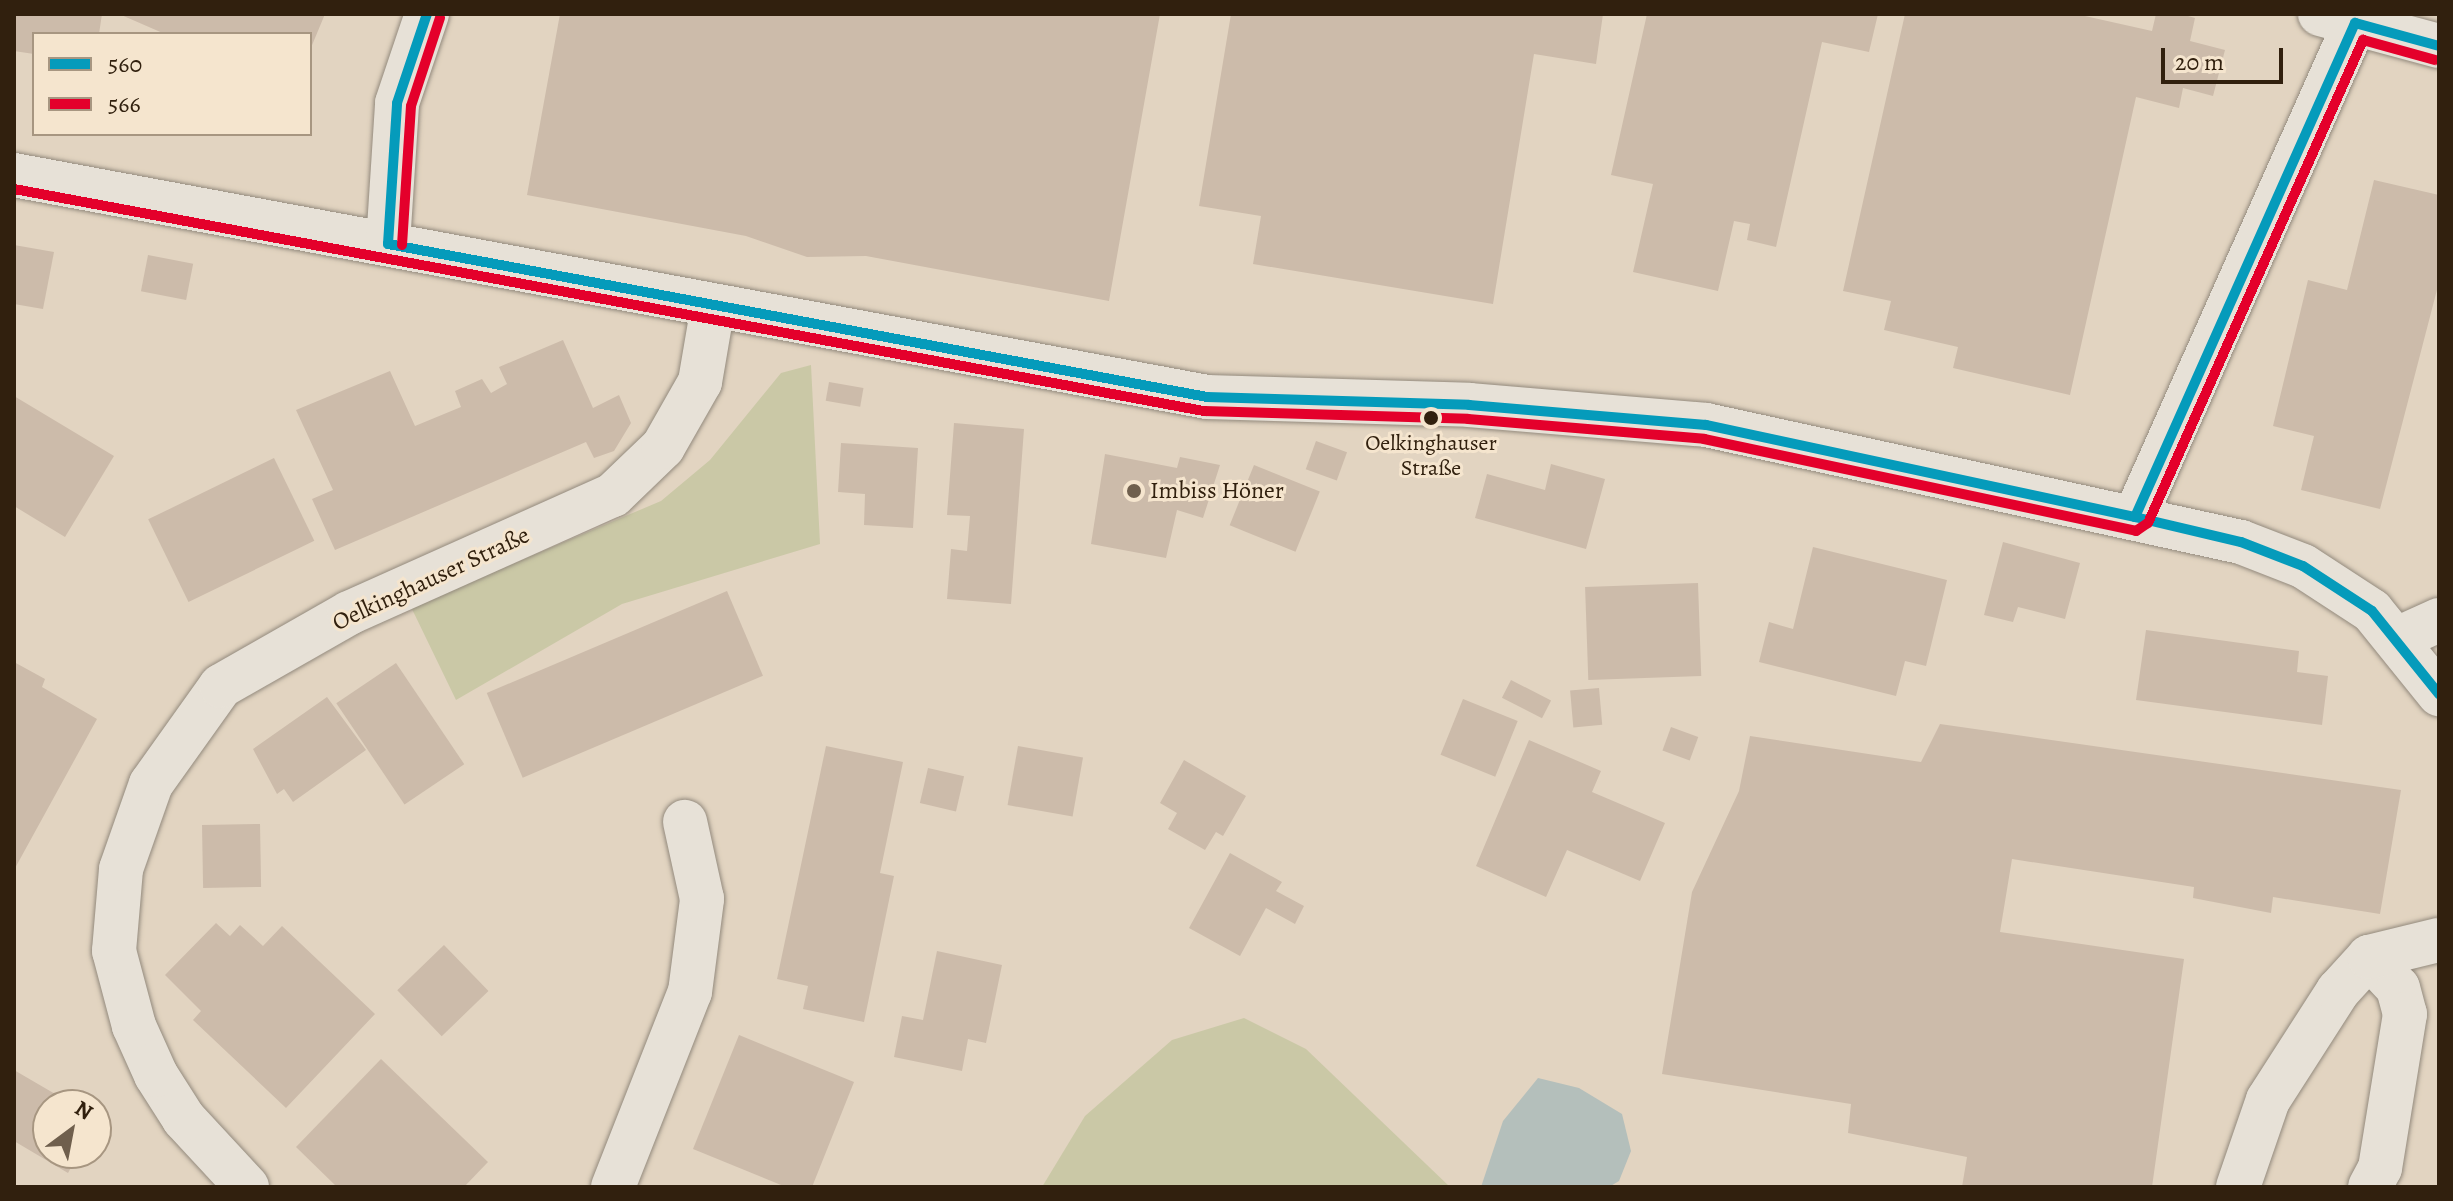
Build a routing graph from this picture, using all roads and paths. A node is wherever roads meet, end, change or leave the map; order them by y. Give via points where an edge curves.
1 (427, 14) edge
2 (2337, 18) edge
3 (2439, 46) edge
4 (14, 175) edge
5 (388, 244) junction
6 (713, 306) junction
7 (2135, 517) junction
8 (2439, 620) edge
9 (2397, 639) junction
10 (2439, 694) edge
11 (685, 822) dead end
12 (2439, 940) edge
13 (2369, 957) junction
14 (247, 1187) edge
15 (613, 1187) edge
16 (2238, 1187) edge
17 (2370, 1187) edge

1 - 5 street via 397,103
2 - 3 street
2 - 7 street
4 - 5 street
5 - 6 street
6 - 7 street via 1207,397 1469,405 1706,425
6 - 14 street, Oelkinghauser Straße via 700,382 663,447 613,495 349,613 221,686 151,784 121,869 114,951 134,1026 156,1075 184,1119
7 - 9 street via 2241,542 2303,566 2372,611
8 - 9 street
9 - 10 street
11 - 15 street via 702,899 690,992
12 - 13 street
13 - 16 street via 2338,991 2268,1100
13 - 17 street via 2398,988 2405,1014 2380,1168

